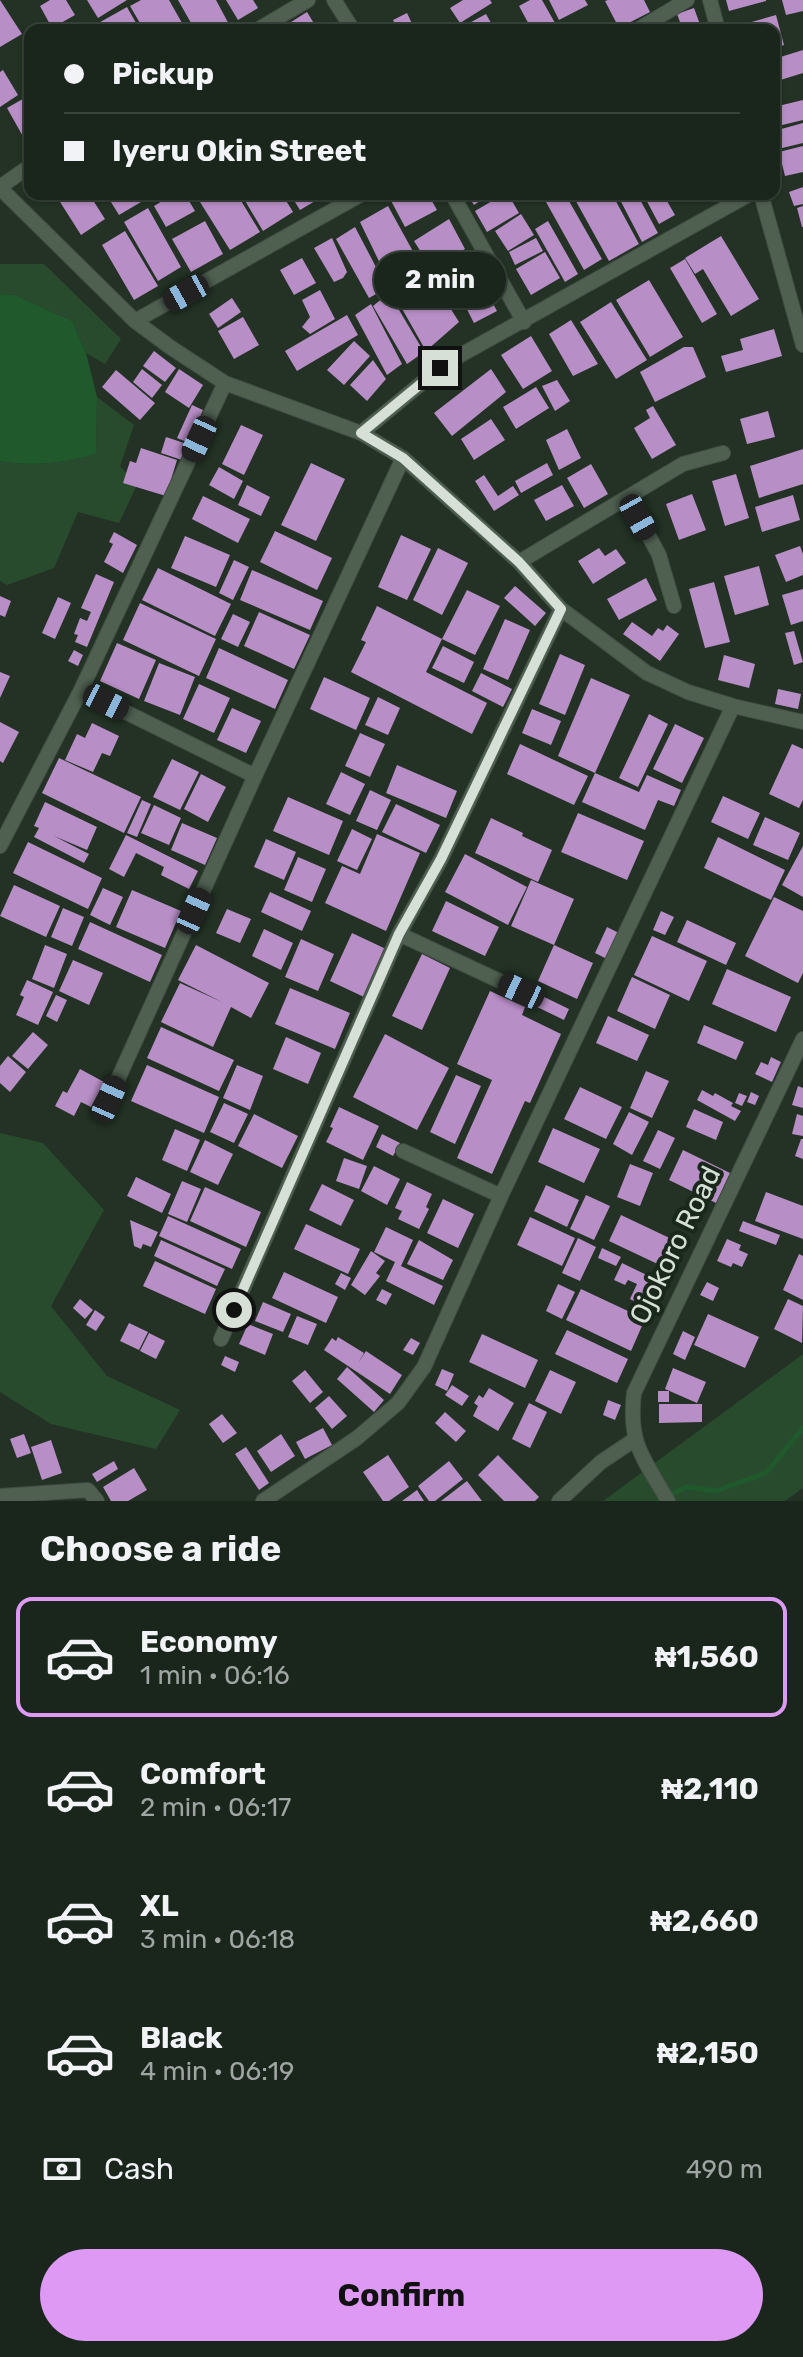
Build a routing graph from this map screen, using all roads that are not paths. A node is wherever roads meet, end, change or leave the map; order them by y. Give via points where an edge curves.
1 (308, 0) edge
2 (334, 0) edge
3 (687, 0) edge
4 (710, 0) edge
5 (267, 24) edge
6 (349, 24) edge
7 (647, 24) edge
8 (716, 24) edge
9 (24, 170) edge
10 (0, 188) edge
11 (351, 200) edge
12 (455, 200) edge
13 (739, 200) edge
14 (763, 200) edge
15 (135, 321) junction
16 (524, 322) junction
17 (803, 345) edge
18 (225, 383) junction
19 (361, 433) junction
20 (723, 453) dead end
21 (403, 458) junction
22 (628, 497) junction
23 (519, 562) junction
24 (674, 606) dead end
25 (561, 609) junction
26 (81, 690) junction
27 (733, 706) junction
28 (803, 722) edge
29 (255, 776) junction
30 (2, 837) edge
31 (399, 934) junction
32 (521, 991) dead end
33 (803, 1039) edge
34 (109, 1099) dead end
35 (403, 1151) dead end
36 (501, 1196) junction
37 (221, 1339) dead end
38 (634, 1440) junction
39 (0, 1496) edge
40 (97, 1501) edge
41 (263, 1501) edge
42 (559, 1501) edge
43 (668, 1501) edge

1 - 5 street
2 - 6 street
3 - 7 street
4 - 8 street
9 - 10 street
10 - 15 street
11 - 15 street
12 - 16 street
13 - 16 street
14 - 17 street
15 - 18 street
16 - 19 street via 440,368
18 - 19 street
18 - 26 street
19 - 21 street
20 - 22 street via 683,464
21 - 23 street
21 - 29 street
22 - 23 street
22 - 24 street via 659,555
23 - 25 street
25 - 27 street via 647,673
25 - 31 street via 441,859
26 - 29 street
26 - 30 street
27 - 28 street
27 - 36 street
29 - 34 street
31 - 32 street
31 - 37 street
33 - 38 street, Ojokoro Road via 634,1393
35 - 36 street
36 - 41 street via 424,1367 398,1403 357,1438
38 - 42 street
38 - 43 street, Ojokoro Road
39 - 40 street via 88,1490

